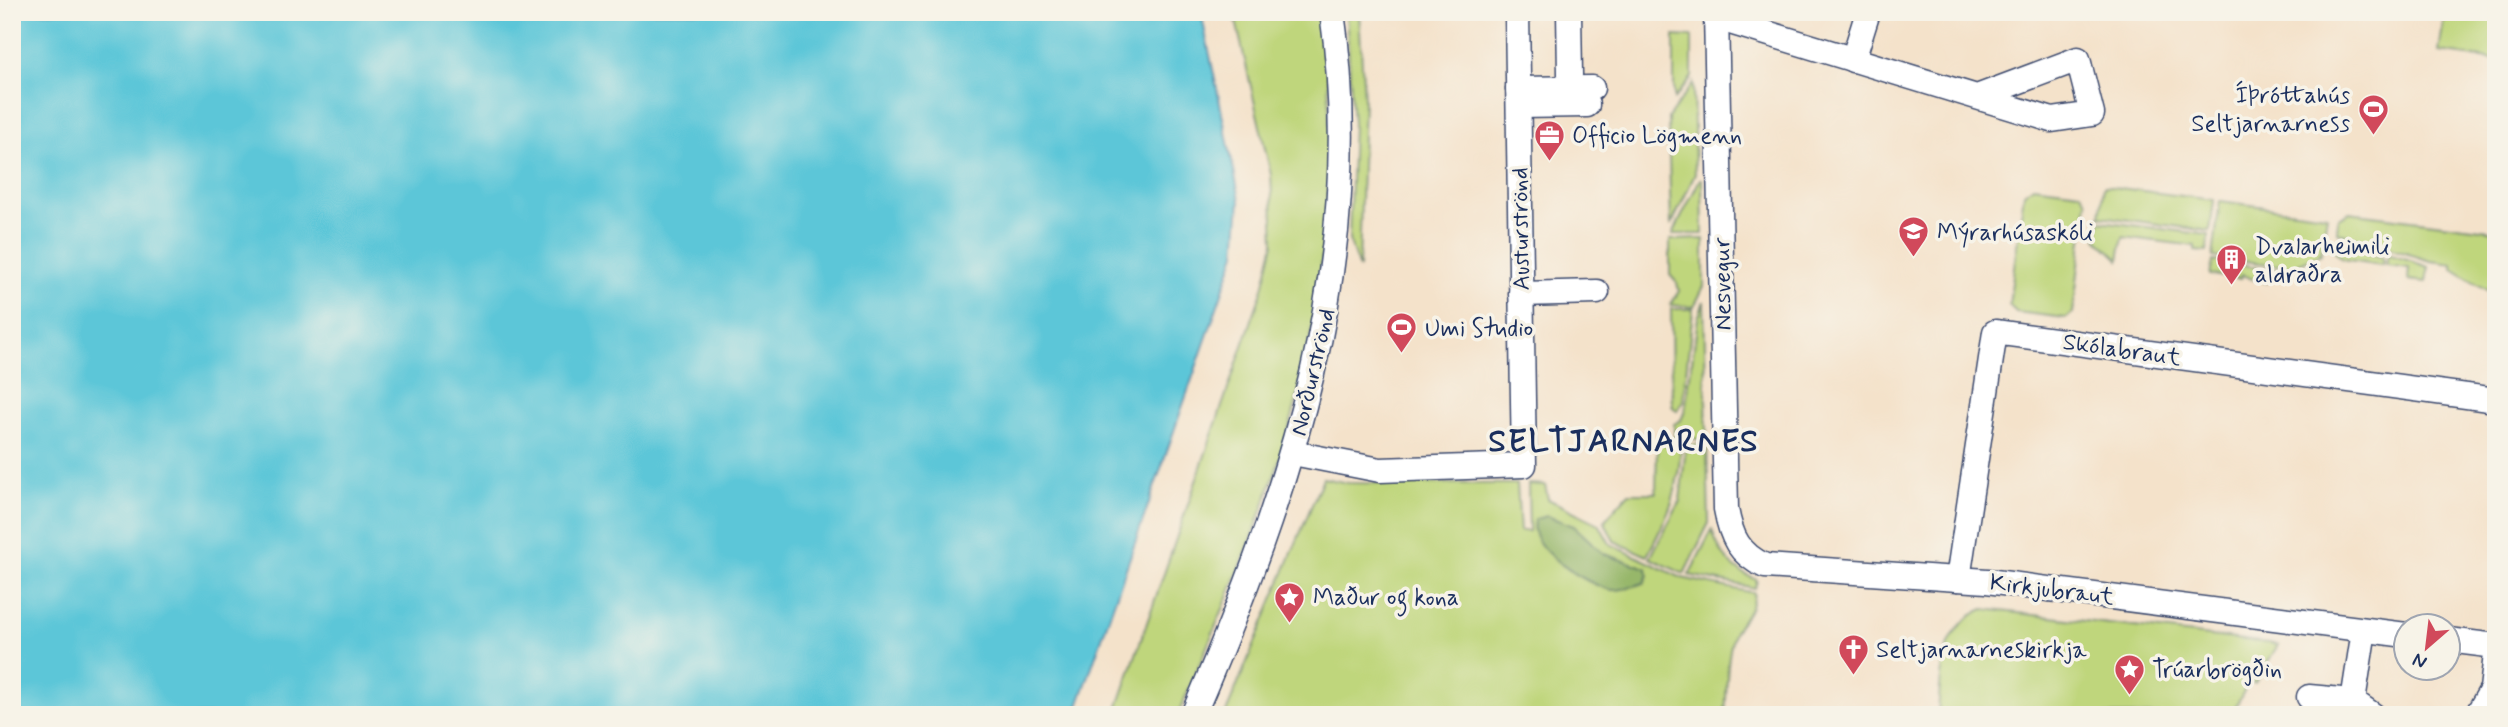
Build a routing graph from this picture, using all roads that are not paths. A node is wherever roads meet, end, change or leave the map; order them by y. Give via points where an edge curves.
1 (1332, 12) edge
2 (1517, 12) edge
3 (1569, 12) edge
4 (1868, 12) edge
5 (1716, 15) edge
6 (1853, 60) junction
7 (1570, 75) dead end
8 (1590, 96) dead end
9 (1518, 97) junction
10 (1977, 97) dead end
11 (1596, 300) dead end
12 (1521, 302) junction
13 (2496, 400) edge
14 (1293, 453) junction
15 (1743, 553) joint
16 (1958, 579) junction
17 (2364, 629) junction
18 (2392, 633) edge
19 (2462, 642) edge
20 (2496, 646) edge
21 (2496, 654) edge
22 (2309, 697) dead end
23 (2353, 701) junction
24 (1193, 715) edge
25 (2373, 715) edge
26 (2477, 715) edge

1 - 14 street, Norðurströnd via 1338,50 1338,219 1317,362
2 - 9 street, Austurströnd
3 - 7 street
4 - 6 street
5 - 6 street
5 - 15 street, Nesvegur via 1726,509
6 - 10 street
8 - 9 street
9 - 12 street, Austurströnd
11 - 12 street
12 - 14 street, Austurströnd via 1524,465 1380,470
13 - 16 street, Skólabraut via 1995,332
14 - 24 street, Norðurströnd via 1233,624
15 - 16 street, Kirkjubraut via 1765,566
16 - 17 street, Kirkjubraut
17 - 18 street, Kirkjubraut
17 - 23 street
19 - 20 street
21 - 26 street via 2492,689
22 - 23 street
23 - 25 street

